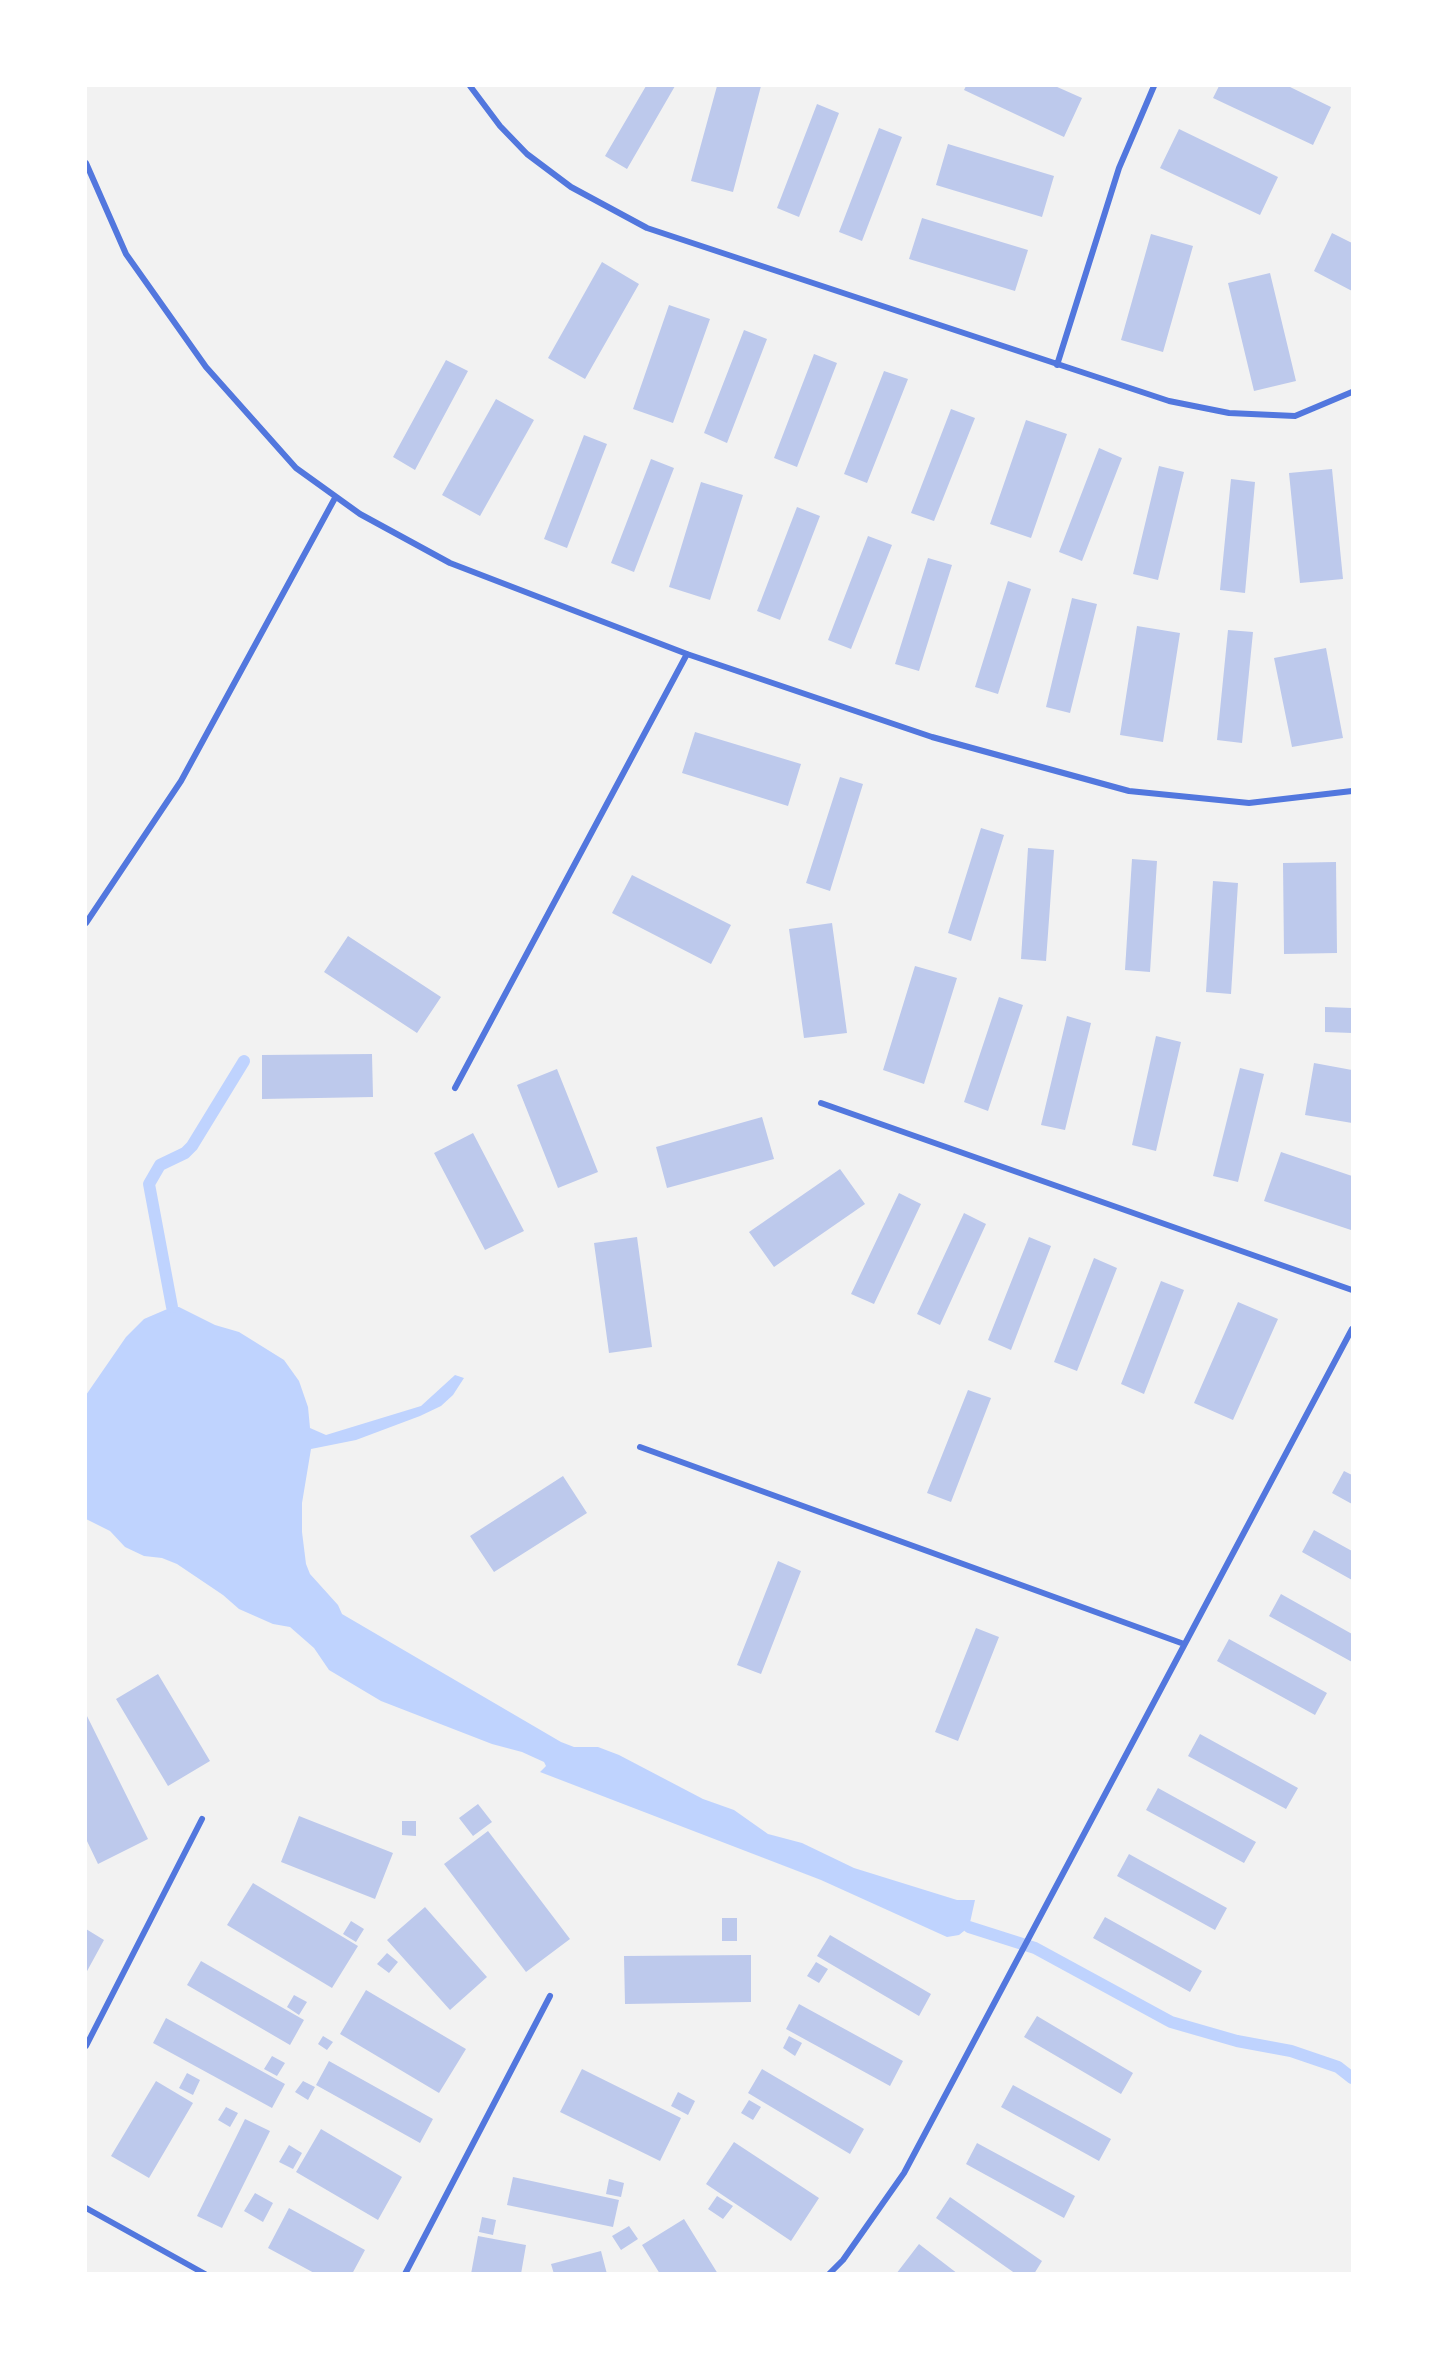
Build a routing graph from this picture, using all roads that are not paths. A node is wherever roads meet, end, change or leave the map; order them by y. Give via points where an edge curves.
1 (470, 86) edge
2 (1154, 86) edge
3 (86, 162) edge
4 (1057, 365) junction
5 (1353, 392) edge
6 (335, 498) junction
7 (687, 654) junction
8 (1353, 791) edge
9 (86, 923) edge
10 (455, 1088) dead end
11 (821, 1103) dead end
12 (1353, 1290) edge
13 (1353, 1329) edge
14 (640, 1446) dead end
15 (1184, 1644) junction
16 (202, 1819) dead end
17 (550, 1996) dead end
18 (86, 2046) edge
19 (86, 2208) edge
20 (205, 2274) edge
21 (405, 2274) edge
22 (829, 2274) edge

1 - 4 street via 526,154 571,187 647,228
2 - 4 street via 1119,168
3 - 6 street via 126,254 206,367 296,468
4 - 5 street via 1169,401 1229,413 1295,416
6 - 7 street via 450,563
6 - 9 street via 181,781
7 - 8 street via 932,737 1129,790 1249,803
7 - 10 street
11 - 12 street
13 - 15 street
14 - 15 street
15 - 22 street via 904,2173
16 - 18 street
17 - 21 street
19 - 20 street

